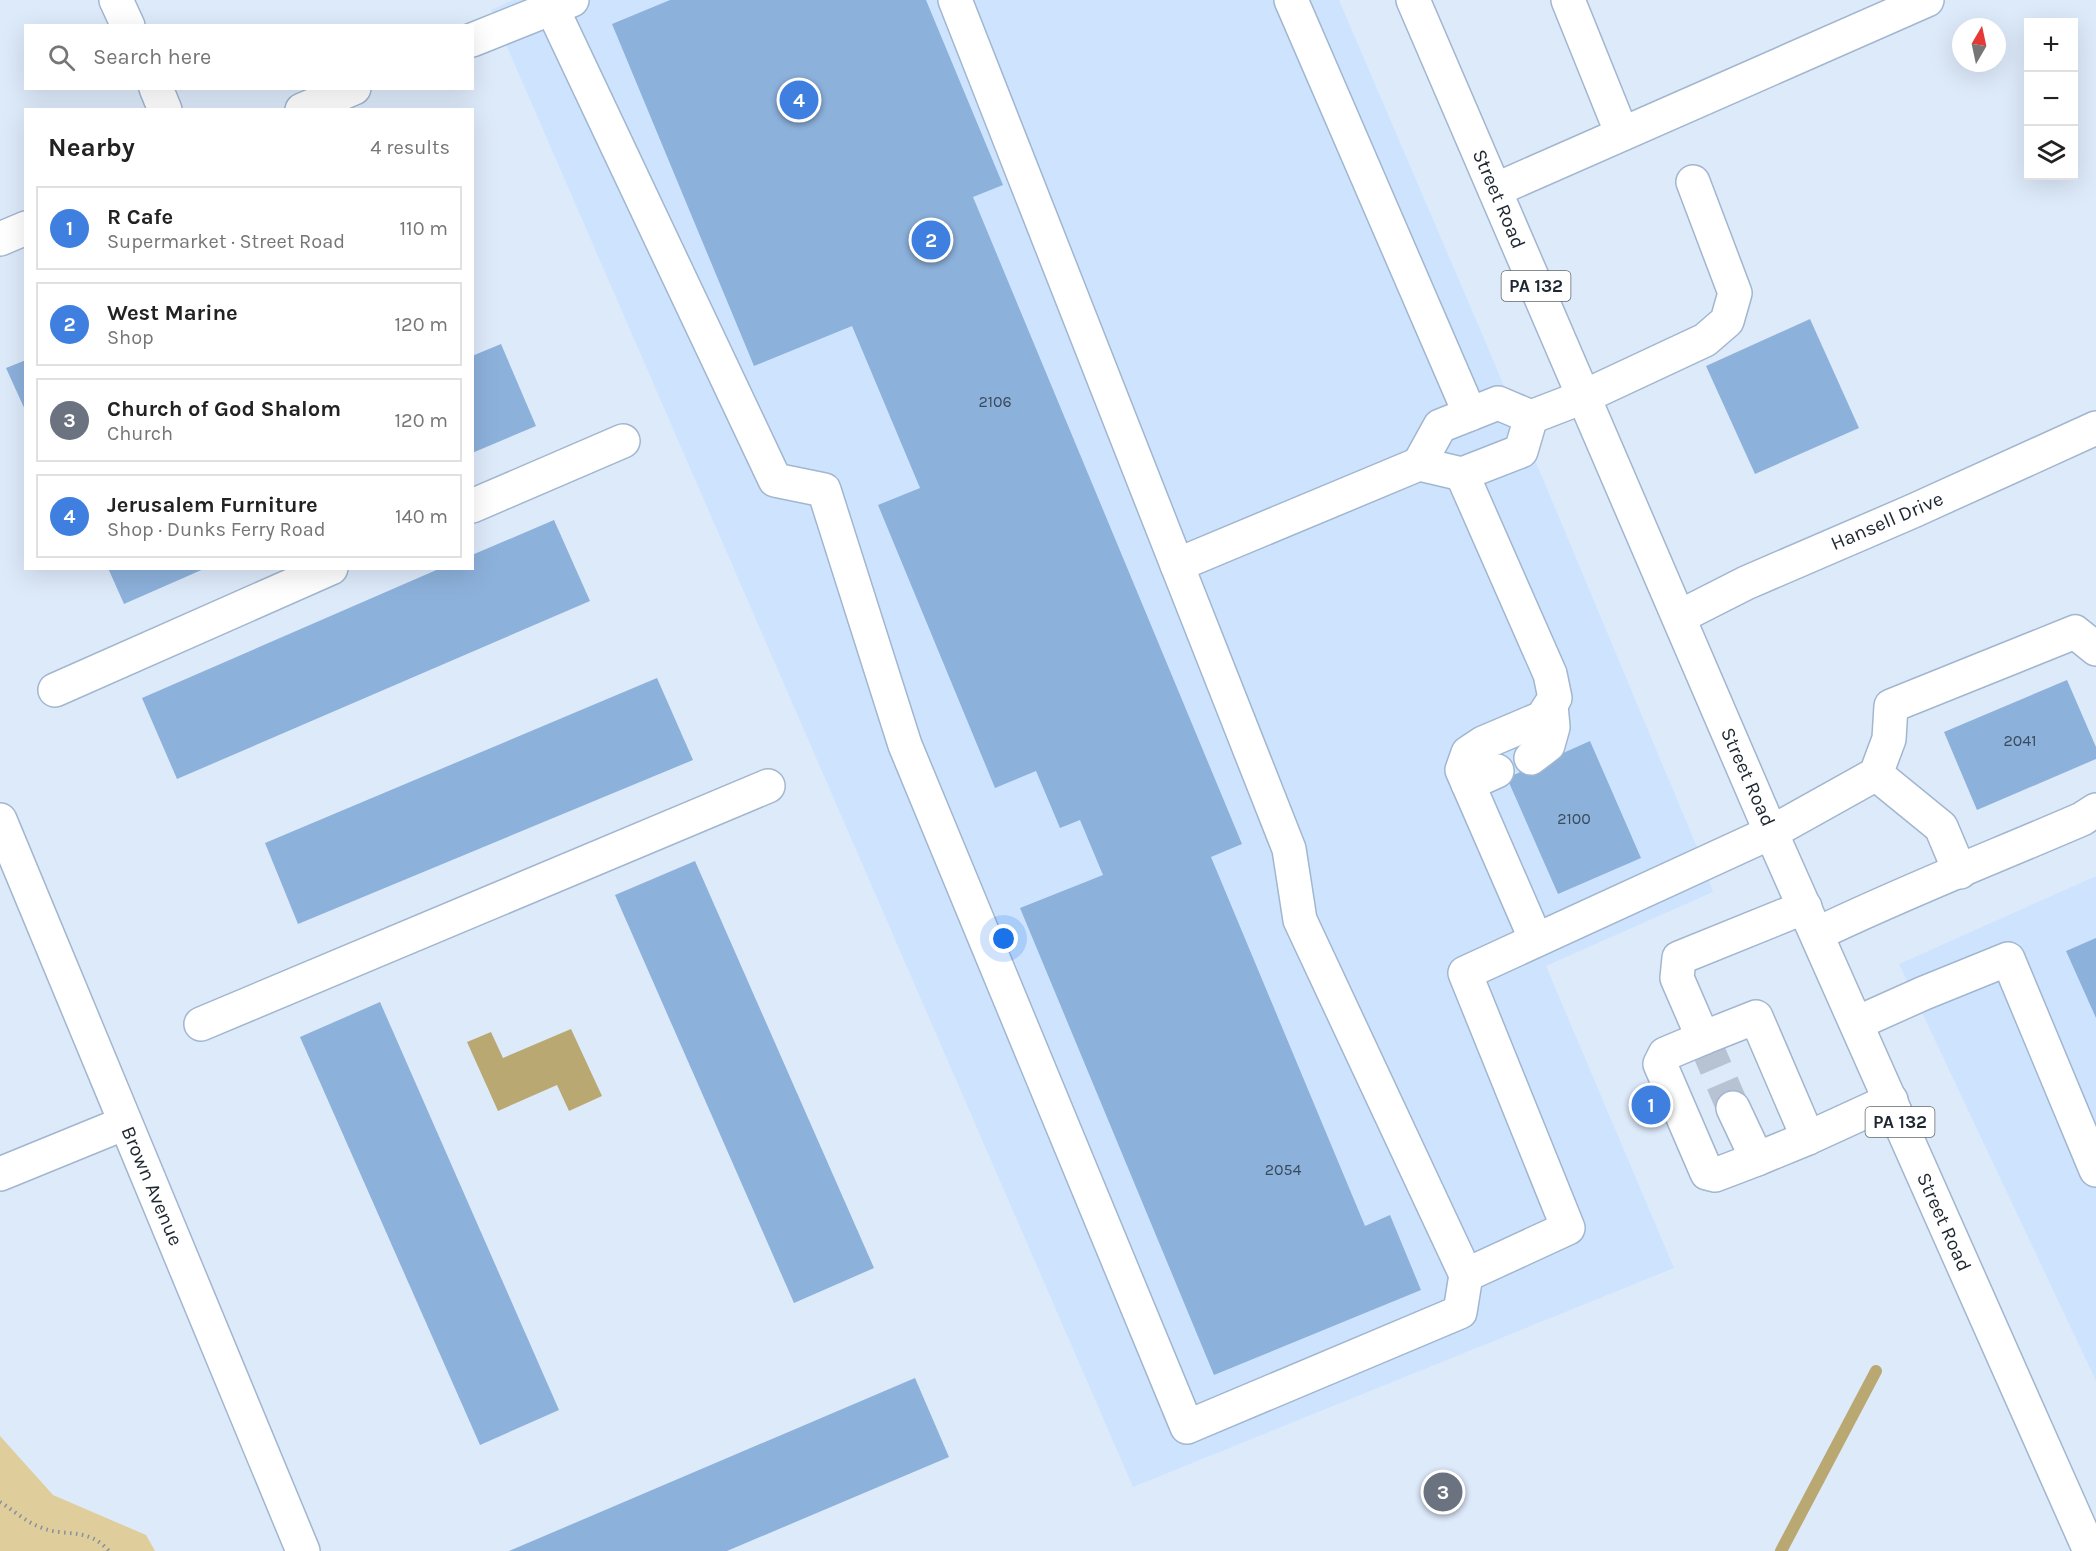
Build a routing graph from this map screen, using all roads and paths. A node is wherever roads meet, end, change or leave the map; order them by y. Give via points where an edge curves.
1 (116, 0) edge
2 (955, 0) edge
3 (1291, 0) edge
4 (1413, 0) edge
5 (1568, 0) edge
6 (1927, 0) edge
7 (562, 4) edge
8 (127, 24) edge
9 (474, 39) edge
10 (157, 90) edge
11 (349, 90) edge
12 (164, 108) edge
13 (307, 108) edge
14 (1622, 134) junction
15 (1693, 182) dead end
16 (1495, 190) junction
17 (24, 229) edge
18 (0, 239) edge
19 (1583, 397) junction
20 (1470, 414) junction
21 (1531, 417) junction
22 (2096, 428) edge
23 (622, 441) dead end
24 (1419, 464) junction
25 (1462, 474) junction
26 (474, 505) edge
27 (1177, 566) junction
28 (326, 570) edge
29 (1679, 617) junction
30 (2096, 649) edge
31 (55, 690) dead end
32 (1551, 705) junction
33 (1531, 758) dead end
34 (1876, 774) junction
35 (768, 786) dead end
36 (2096, 810) edge
37 (0, 820) edge
38 (1772, 832) junction
39 (1960, 872) junction
40 (1811, 920) junction
41 (1536, 940) junction
42 (1857, 1023) junction
43 (201, 1024) dead end
44 (1703, 1038) junction
45 (1891, 1100) junction
46 (1733, 1108) tunnel mouth
47 (125, 1123) junction
48 (1808, 1138) junction
49 (1757, 1159) junction
50 (2096, 1170) edge
51 (0, 1174) edge
52 (1466, 1275) junction
53 (0, 1502) edge
54 (109, 1551) edge
55 (303, 1551) edge
56 (2090, 1551) edge

1 - 8 main road
2 - 27 main road
3 - 20 main road
4 - 16 main road, Street Road / PA 132
5 - 14 main road
6 - 14 main road
7 - 9 main road
7 - 52 main road via 775,480 824,490 905,745 1187,1427 1460,1312
10 - 12 main road
11 - 13 main road
14 - 16 main road
15 - 19 main road via 1735,293 1727,321 1706,340
16 - 19 main road, Street Road / PA 132
17 - 18 main road
19 - 21 main road
19 - 29 main road, Street Road / PA 132
20 - 21 main road via 1498,403
20 - 24 main road via 1440,426
21 - 25 main road via 1521,451
22 - 29 main road, Hansell Drive via 1746,583
23 - 26 main road
24 - 25 main road
24 - 27 main road
25 - 32 main road via 1550,674 1555,698
27 - 52 main road via 1289,849 1300,920
28 - 31 main road
29 - 38 main road, Street Road / PA 132
30 - 34 main road via 2074,632 1891,706 1889,739
32 - 33 main road via 1553,727 1548,745
32 - 41 main road via 1542,718 1467,753 1462,770 1483,777
34 - 38 main road
34 - 39 main road via 1941,827
35 - 43 main road
36 - 39 main road
37 - 47 main road, Brown Avenue
38 - 40 main road, Street Road / PA 132
38 - 41 main road
39 - 40 main road via 1884,902
40 - 42 main road, Street Road / PA 132
40 - 44 main road via 1679,958 1677,978
41 - 52 main road via 1465,973 1568,1228
42 - 45 main road, Street Road / PA 132
42 - 50 main road via 2008,959
44 - 48 main road via 1756,1017
44 - 49 main road via 1665,1054 1660,1064 1707,1173 1714,1175
45 - 48 main road
45 - 56 main road, Street Road / PA 132
46 - 49 main road
47 - 51 main road
47 - 55 main road, Brown Avenue
48 - 49 main road
53 - 54 path via 41,1528 87,1535

